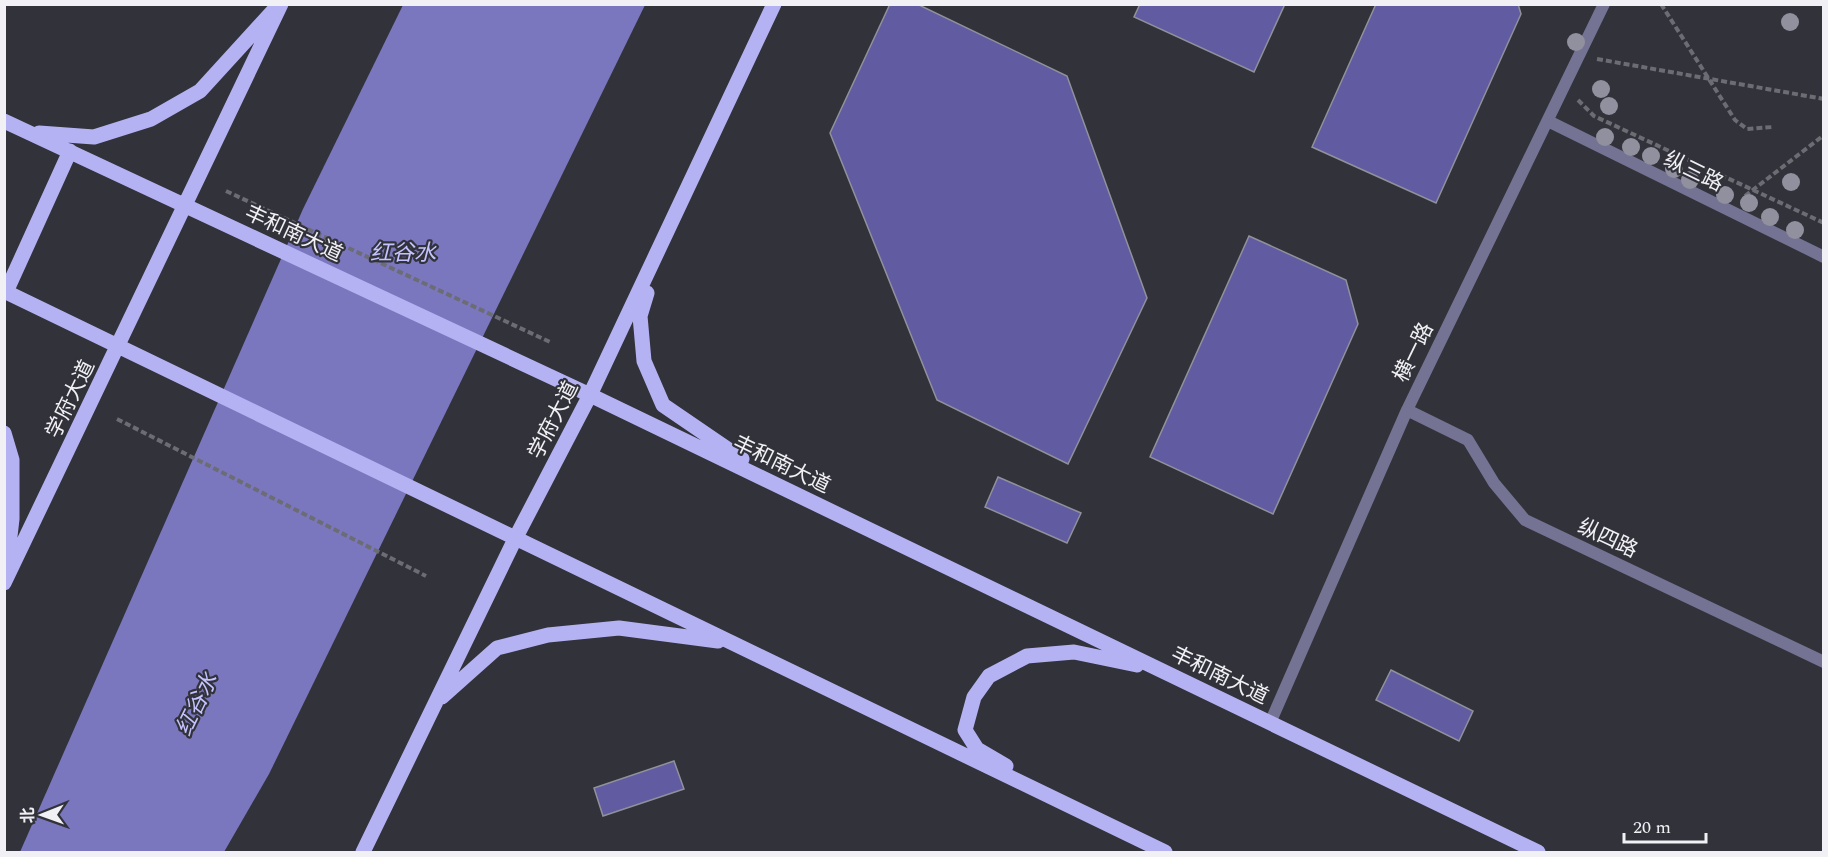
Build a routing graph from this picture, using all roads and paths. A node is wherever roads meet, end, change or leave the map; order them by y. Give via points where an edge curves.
1 (280, 4) edge
2 (774, 4) edge
3 (1604, 4) edge
4 (1661, 4) edge
5 (1578, 58) junction
6 (1710, 79) junction
7 (1574, 96) dead end
8 (1824, 99) edge
9 (4, 121) edge
10 (1548, 121) junction
11 (1773, 127) dead end
12 (30, 133) junction
13 (1824, 135) edge
14 (70, 151) junction
15 (1753, 190) junction
16 (226, 191) dead end
17 (185, 204) junction
18 (1729, 210) junction
19 (1824, 223) edge
20 (664, 237) junction
21 (1824, 257) edge
22 (5, 292) edge
23 (550, 342) dead end
24 (119, 346) junction
25 (590, 395) junction
26 (1407, 410) junction
27 (117, 419) dead end
28 (4, 432) edge
29 (781, 487) junction
30 (515, 539) junction
31 (426, 576) dead end
32 (4, 583) edge
33 (731, 643) junction
34 (1824, 662) edge
35 (1160, 670) junction
36 (435, 703) junction
37 (1270, 723) junction
38 (1089, 816) junction
39 (363, 852) edge
40 (1165, 852) edge
41 (1538, 852) edge

1 - 12 main road via 200,91 151,119 94,137
1 - 17 main road, 学府大道
2 - 20 main road, 学府大道
3 - 5 street, 横一路
4 - 6 path
5 - 6 path
5 - 10 street, 横一路
6 - 8 path
6 - 11 path via 1735,120 1747,129
7 - 15 path via 1594,116
9 - 12 main road, 丰和南大道
10 - 18 street, 纵三路
10 - 26 street, 横一路
12 - 14 main road, 丰和南大道
13 - 15 path
14 - 17 main road, 丰和南大道
14 - 22 main road
15 - 18 path
15 - 19 path
16 - 23 path
17 - 24 main road, 学府大道
17 - 25 main road, 丰和南大道
18 - 21 street, 纵三路
20 - 25 main road, 学府大道
20 - 29 main road via 640,316 644,361 663,405
22 - 24 main road
24 - 30 main road
24 - 32 main road, 学府大道
25 - 29 main road, 丰和南大道
25 - 30 main road, 学府大道
26 - 34 street, 纵四路 via 1468,440 1494,483 1525,520
26 - 37 street, 横一路
27 - 31 path
28 - 32 main road via 12,460 12,519
29 - 35 main road, 丰和南大道
30 - 33 main road
30 - 36 main road, 学府大道
33 - 36 main road via 619,628 548,635 497,648
33 - 38 main road
35 - 37 main road, 丰和南大道
35 - 38 main road via 1074,652 1028,656 989,676 974,697 965,730 977,749
36 - 39 main road, 学府大道
37 - 41 main road, 丰和南大道
38 - 40 main road

